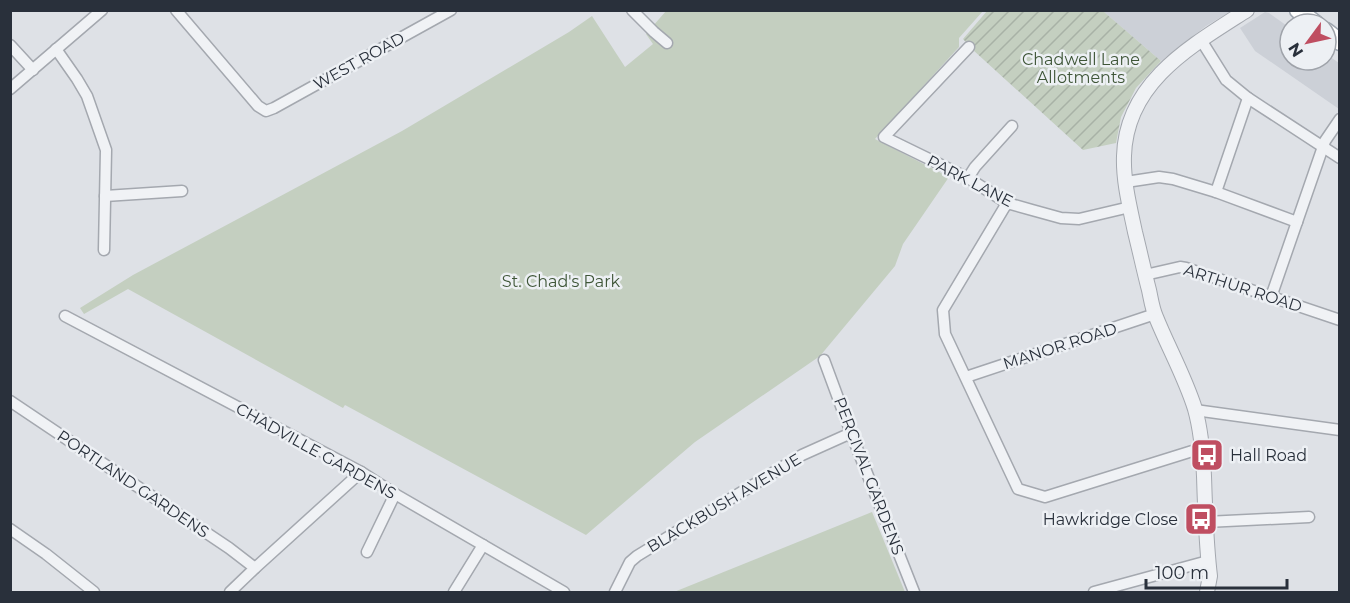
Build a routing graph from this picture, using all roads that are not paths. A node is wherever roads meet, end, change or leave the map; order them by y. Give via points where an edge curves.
1 (102, 10) edge
2 (176, 10) edge
3 (451, 10) edge
4 (632, 10) edge
5 (1247, 10) edge
6 (1201, 40) junction
7 (667, 43) dead end
8 (10, 45) edge
9 (969, 47) dead end
10 (56, 49) junction
11 (33, 70) junction
12 (10, 89) edge
13 (1248, 98) junction
14 (1340, 119) edge
15 (1012, 126) dead end
16 (1323, 147) junction
17 (1340, 158) edge
18 (968, 178) junction
19 (1126, 182) junction
20 (182, 191) dead end
21 (1216, 192) junction
22 (105, 196) junction
23 (1007, 202) junction
24 (1130, 207) junction
25 (1297, 222) junction
26 (104, 250) dead end
27 (1145, 275) junction
28 (1271, 297) junction
29 (1155, 314) junction
30 (65, 316) dead end
31 (1340, 320) edge
32 (824, 360) dead end
33 (966, 377) junction
34 (10, 401) edge
35 (1196, 410) junction
36 (1340, 430) edge
37 (851, 433) junction
38 (1202, 448) junction
39 (361, 472) junction
40 (395, 494) junction
41 (1310, 517) dead end
42 (1206, 522) junction
43 (10, 528) edge
44 (483, 546) junction
45 (367, 552) dead end
46 (1208, 561) junction
47 (255, 568) junction
48 (94, 592) edge
49 (230, 592) edge
50 (454, 592) edge
51 (564, 592) edge
52 (615, 592) edge
53 (914, 592) edge
54 (1094, 592) edge
55 (1207, 592) edge

1 - 10 street
2 - 3 street, WEST ROAD via 266,111
4 - 7 street
5 - 6 street
6 - 13 street via 1226,80
6 - 19 street via 1170,65 1137,102 1126,132
8 - 11 street
9 - 18 street, PARK LANE via 884,137
10 - 11 street
10 - 22 street via 87,96 106,150
11 - 12 street
13 - 16 street
13 - 21 street
14 - 16 street
15 - 18 street
16 - 17 street
16 - 25 street
18 - 23 street, PARK LANE
19 - 21 street via 1159,177
19 - 24 street
20 - 22 street
21 - 25 street
22 - 26 street
23 - 24 street, PARK LANE via 1061,218 1079,219
23 - 33 street via 944,310 945,334
24 - 27 street
25 - 28 street
27 - 28 street, ARTHUR ROAD via 1186,267
27 - 29 street
28 - 31 street, ARTHUR ROAD
29 - 33 street, MANOR ROAD
29 - 35 street
30 - 39 street, CHADVILLE GARDENS
32 - 37 street, PERCIVAL GARDENS
33 - 38 street via 1018,489 1027,492 1045,497
34 - 47 street, PORTLAND GARDENS
35 - 36 street
35 - 38 street
37 - 52 street, BLACKBUSH AVENUE via 802,455 637,556
37 - 53 street, PERCIVAL GARDENS
38 - 42 street
39 - 40 street, CHADVILLE GARDENS
39 - 47 street
40 - 44 street, CHADVILLE GARDENS
40 - 45 street
41 - 42 street
42 - 46 street
43 - 48 street
44 - 50 street
44 - 51 street, CHADVILLE GARDENS
46 - 54 street
46 - 55 street
47 - 49 street

